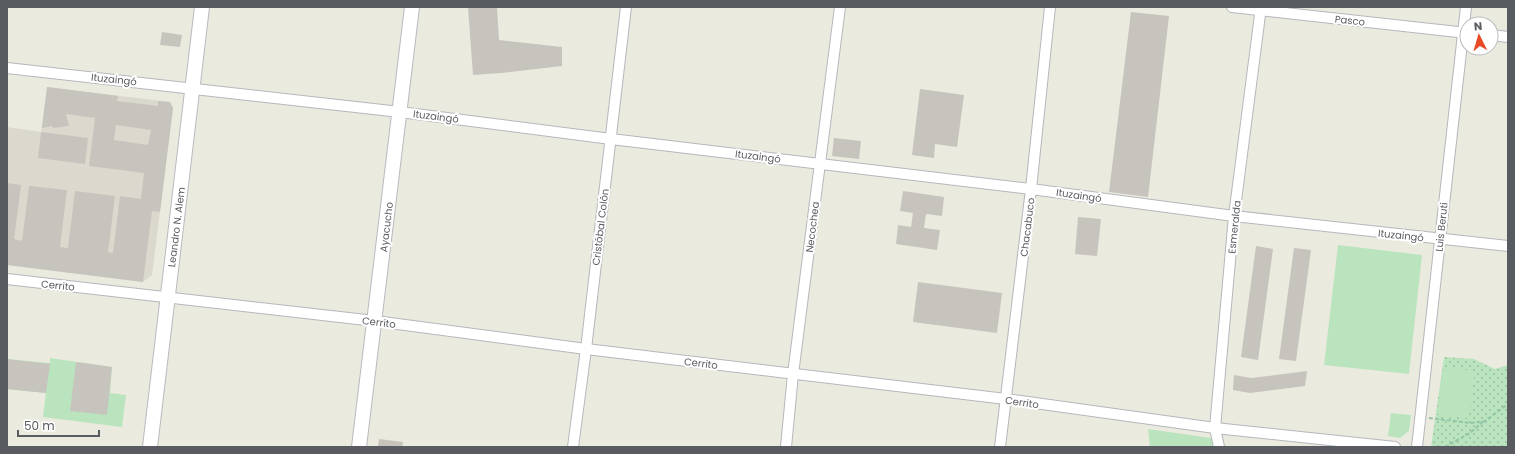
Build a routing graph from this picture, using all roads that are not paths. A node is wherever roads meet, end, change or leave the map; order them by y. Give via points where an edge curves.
1 (202, 7) edge
2 (412, 7) edge
3 (626, 7) edge
4 (840, 7) edge
5 (1050, 7) edge
6 (1232, 7) edge
7 (1261, 9) edge
8 (1459, 31) edge
9 (1462, 56) edge
10 (7, 68) edge
11 (193, 88) junction
12 (400, 112) junction
13 (611, 139) junction
14 (820, 164) junction
15 (1031, 189) junction
16 (1234, 216) junction
17 (1440, 240) junction
18 (1508, 246) edge
19 (7, 279) edge
20 (168, 297) junction
21 (375, 322) junction
22 (586, 349) junction
23 (793, 374) junction
24 (1006, 399) junction
25 (1215, 428) junction
26 (150, 447) edge
27 (359, 447) edge
28 (572, 447) edge
29 (786, 447) edge
30 (1000, 447) edge
31 (1220, 447) edge
32 (1394, 447) edge
33 (1417, 447) edge

1 - 11 main road, Leandro N. Alem
2 - 12 main road, Ayacucho
3 - 13 street, Cristóbal Colón
4 - 14 street, Necochea
5 - 15 street, Chacabuco
6 - 7 street, Pasco
7 - 8 street, Pasco
7 - 16 street, Esmeralda
9 - 17 street, Luis Beruti
10 - 11 street, Ituzaingó
11 - 12 street, Ituzaingó
11 - 20 main road, Leandro N. Alem
12 - 13 street, Ituzaingó
12 - 21 main road, Ayacucho
13 - 14 street, Ituzaingó
13 - 22 street, Cristóbal Colón
14 - 15 street, Ituzaingó
14 - 23 street, Necochea
15 - 16 street, Ituzaingó
15 - 24 street, Chacabuco
16 - 17 street, Ituzaingó
16 - 25 street, Esmeralda
17 - 18 street, Ituzaingó
17 - 33 street, Luis Beruti
19 - 20 street, Cerrito
20 - 21 street, Cerrito
20 - 26 main road, Leandro N. Alem
21 - 22 street, Cerrito
21 - 27 main road, Ayacucho
22 - 23 street, Cerrito
22 - 28 street, Cristóbal Colón
23 - 24 street, Cerrito
23 - 29 street, Necochea
24 - 25 street, Cerrito
24 - 30 street, Chacabuco
25 - 31 street, Esmeralda
25 - 32 street, Cerrito

